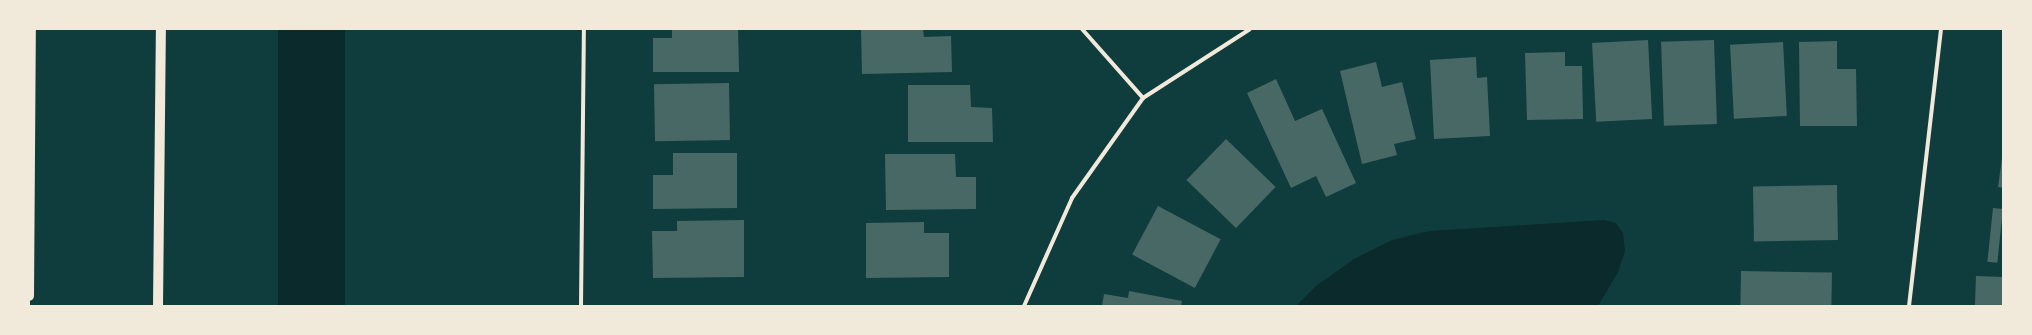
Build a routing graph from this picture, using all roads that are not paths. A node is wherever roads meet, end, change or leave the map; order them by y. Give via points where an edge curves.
1 (31, 29) edge
2 (161, 29) edge
3 (584, 29) edge
4 (1082, 29) edge
5 (1250, 29) edge
6 (1941, 29) edge
7 (1143, 98) junction
8 (29, 296) edge
9 (158, 306) edge
10 (581, 306) edge
11 (1024, 306) edge
12 (1910, 306) edge

1 - 8 main road
2 - 9 main road
3 - 10 street
4 - 7 street
5 - 7 street
6 - 12 street
7 - 11 street via 1072,198

